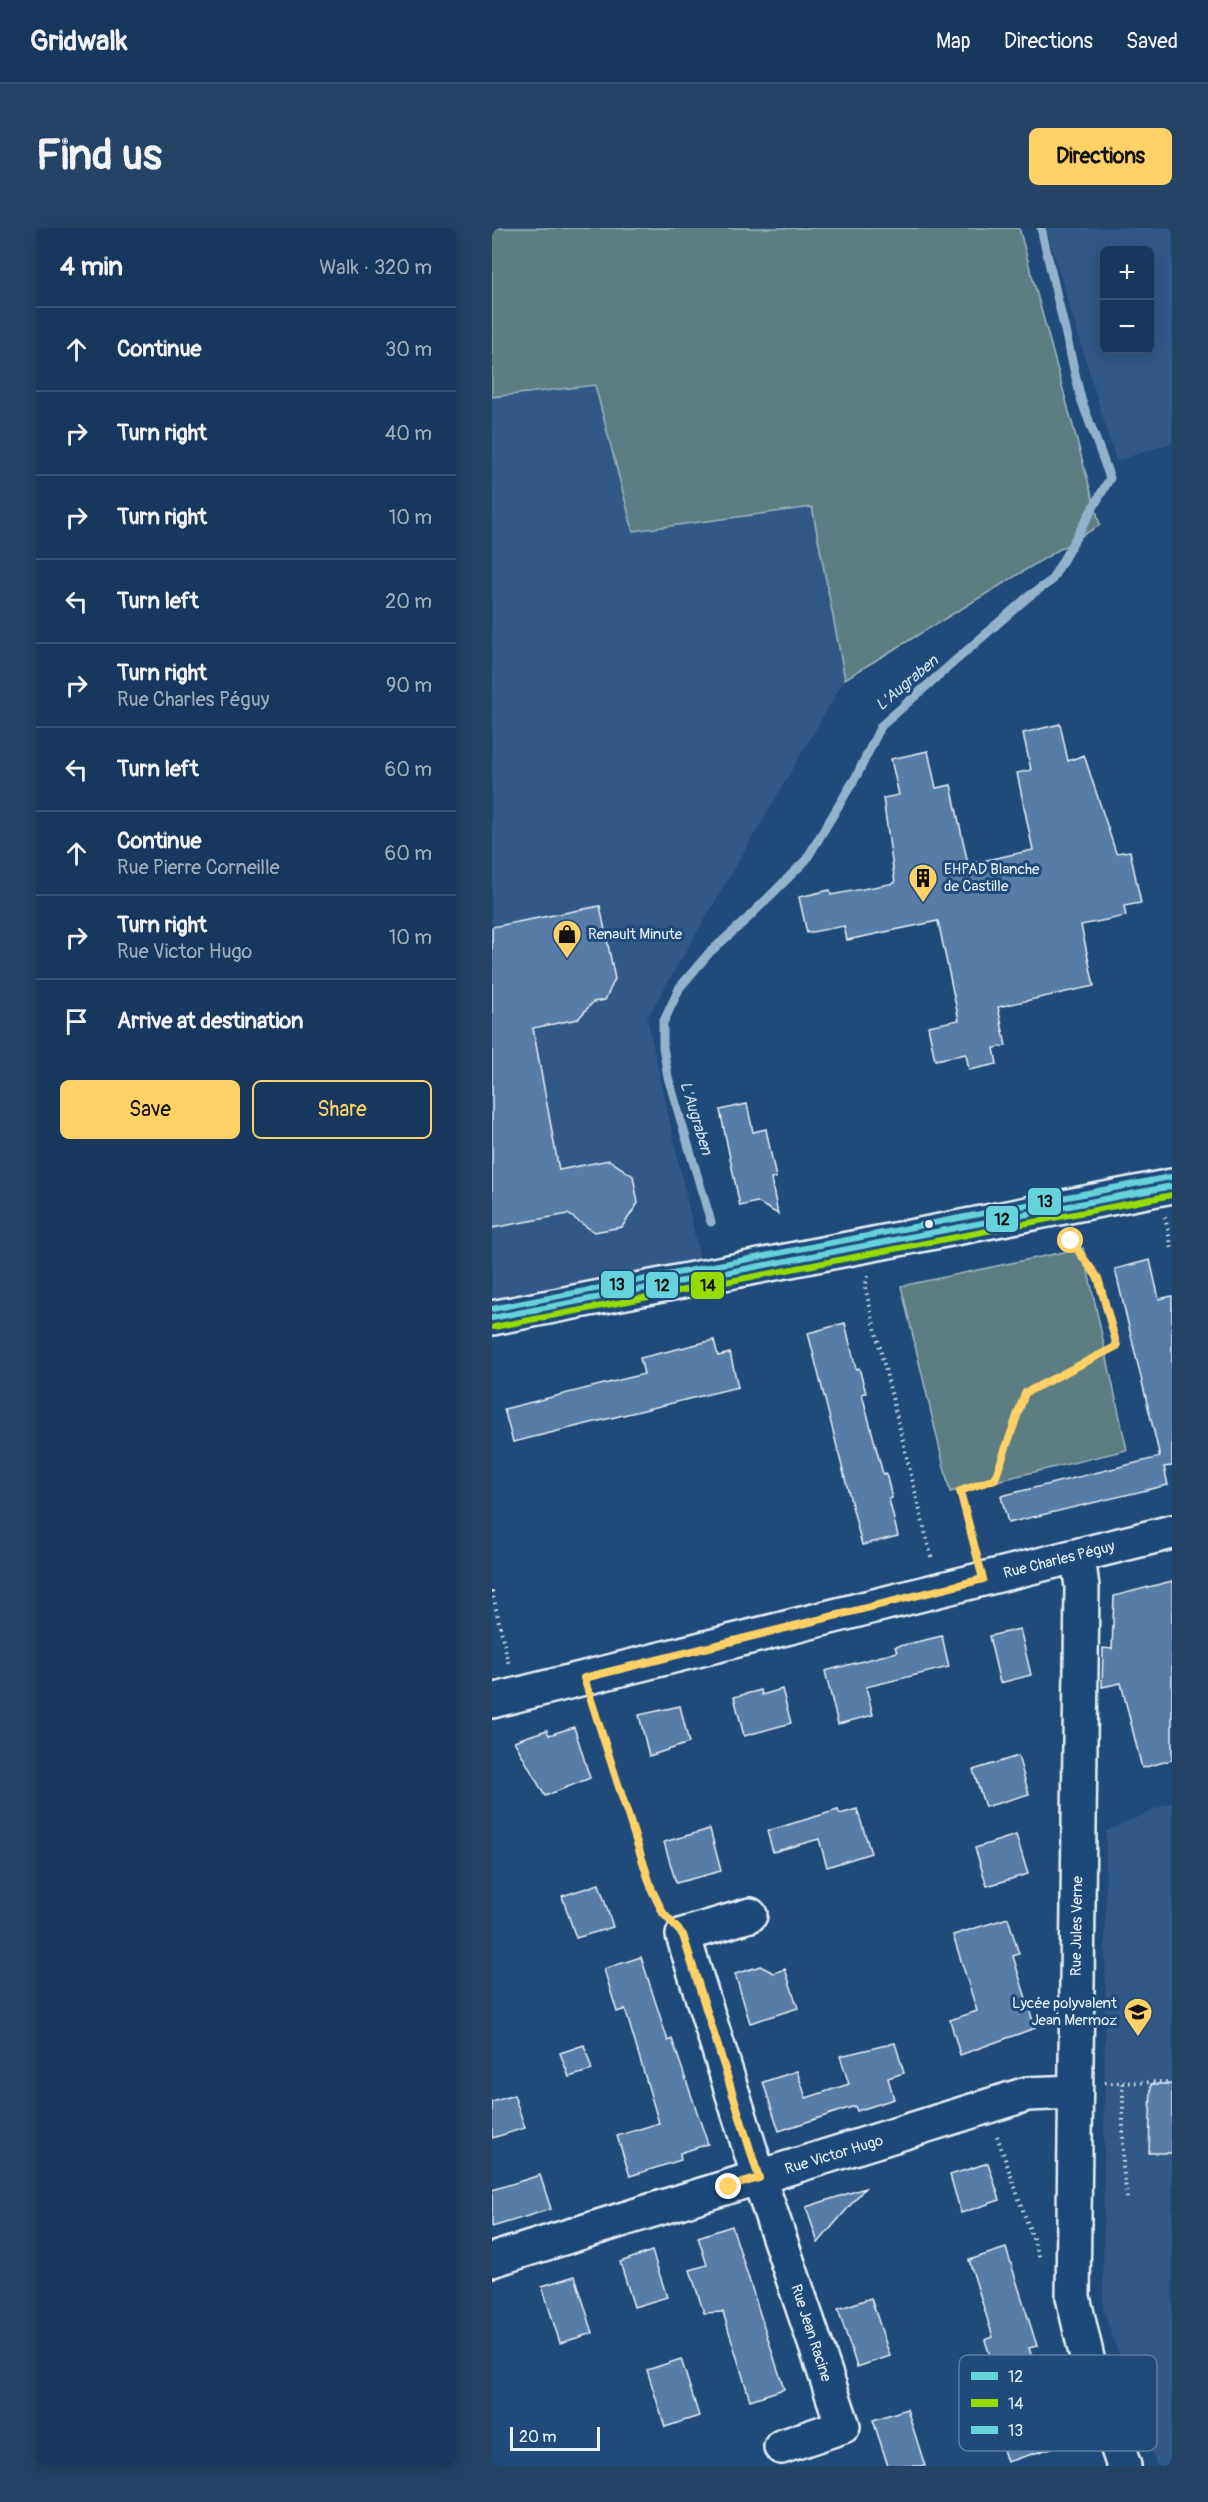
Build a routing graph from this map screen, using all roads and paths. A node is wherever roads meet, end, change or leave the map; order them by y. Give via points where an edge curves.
1 (1172, 1186) edge
2 (1056, 1208) junction
3 (864, 1245) junction
4 (492, 1318) edge
5 (1172, 1532) edge
6 (1078, 1556) junction
7 (983, 1579) junction
8 (939, 1590) junction
9 (492, 1591) edge
10 (584, 1678) junction
11 (504, 1698) edge
12 (750, 1915) dead end
13 (683, 1935) junction
14 (1167, 2082) dead end
15 (1123, 2083) junction
16 (1074, 2088) junction
17 (992, 2106) junction
18 (759, 2178) junction
19 (1127, 2198) dead end
20 (492, 2260) edge
21 (1043, 2268) dead end
22 (1086, 2355) edge
23 (781, 2447) dead end
24 (1119, 2451) edge
25 (1124, 2466) edge

1 - 2 street
2 - 3 street
2 - 7 path via 1071,1241 1098,1278 1117,1346 1025,1393 995,1479 960,1491
3 - 4 street
3 - 8 path via 870,1269 865,1287
5 - 6 street, Rue Charles Péguy
6 - 7 street, Rue Charles Péguy
6 - 16 street, Rue Jules Verne via 1082,1587
7 - 8 street, Rue Charles Péguy
8 - 10 street, Rue Charles Péguy
9 - 11 path
10 - 11 street, Rue Charles Péguy
10 - 13 path via 652,1890 663,1913
12 - 13 street
13 - 18 street
14 - 15 path
15 - 16 path
15 - 19 path
16 - 17 street, Rue Victor Hugo via 1027,2094
16 - 22 street, Rue Jules Verne via 1073,2297
17 - 18 street, Rue Victor Hugo
17 - 21 path via 999,2148
18 - 20 street, Rue Victor Hugo
18 - 23 street, Rue Jean Racine via 843,2426
24 - 25 street, Rue Jules Verne

